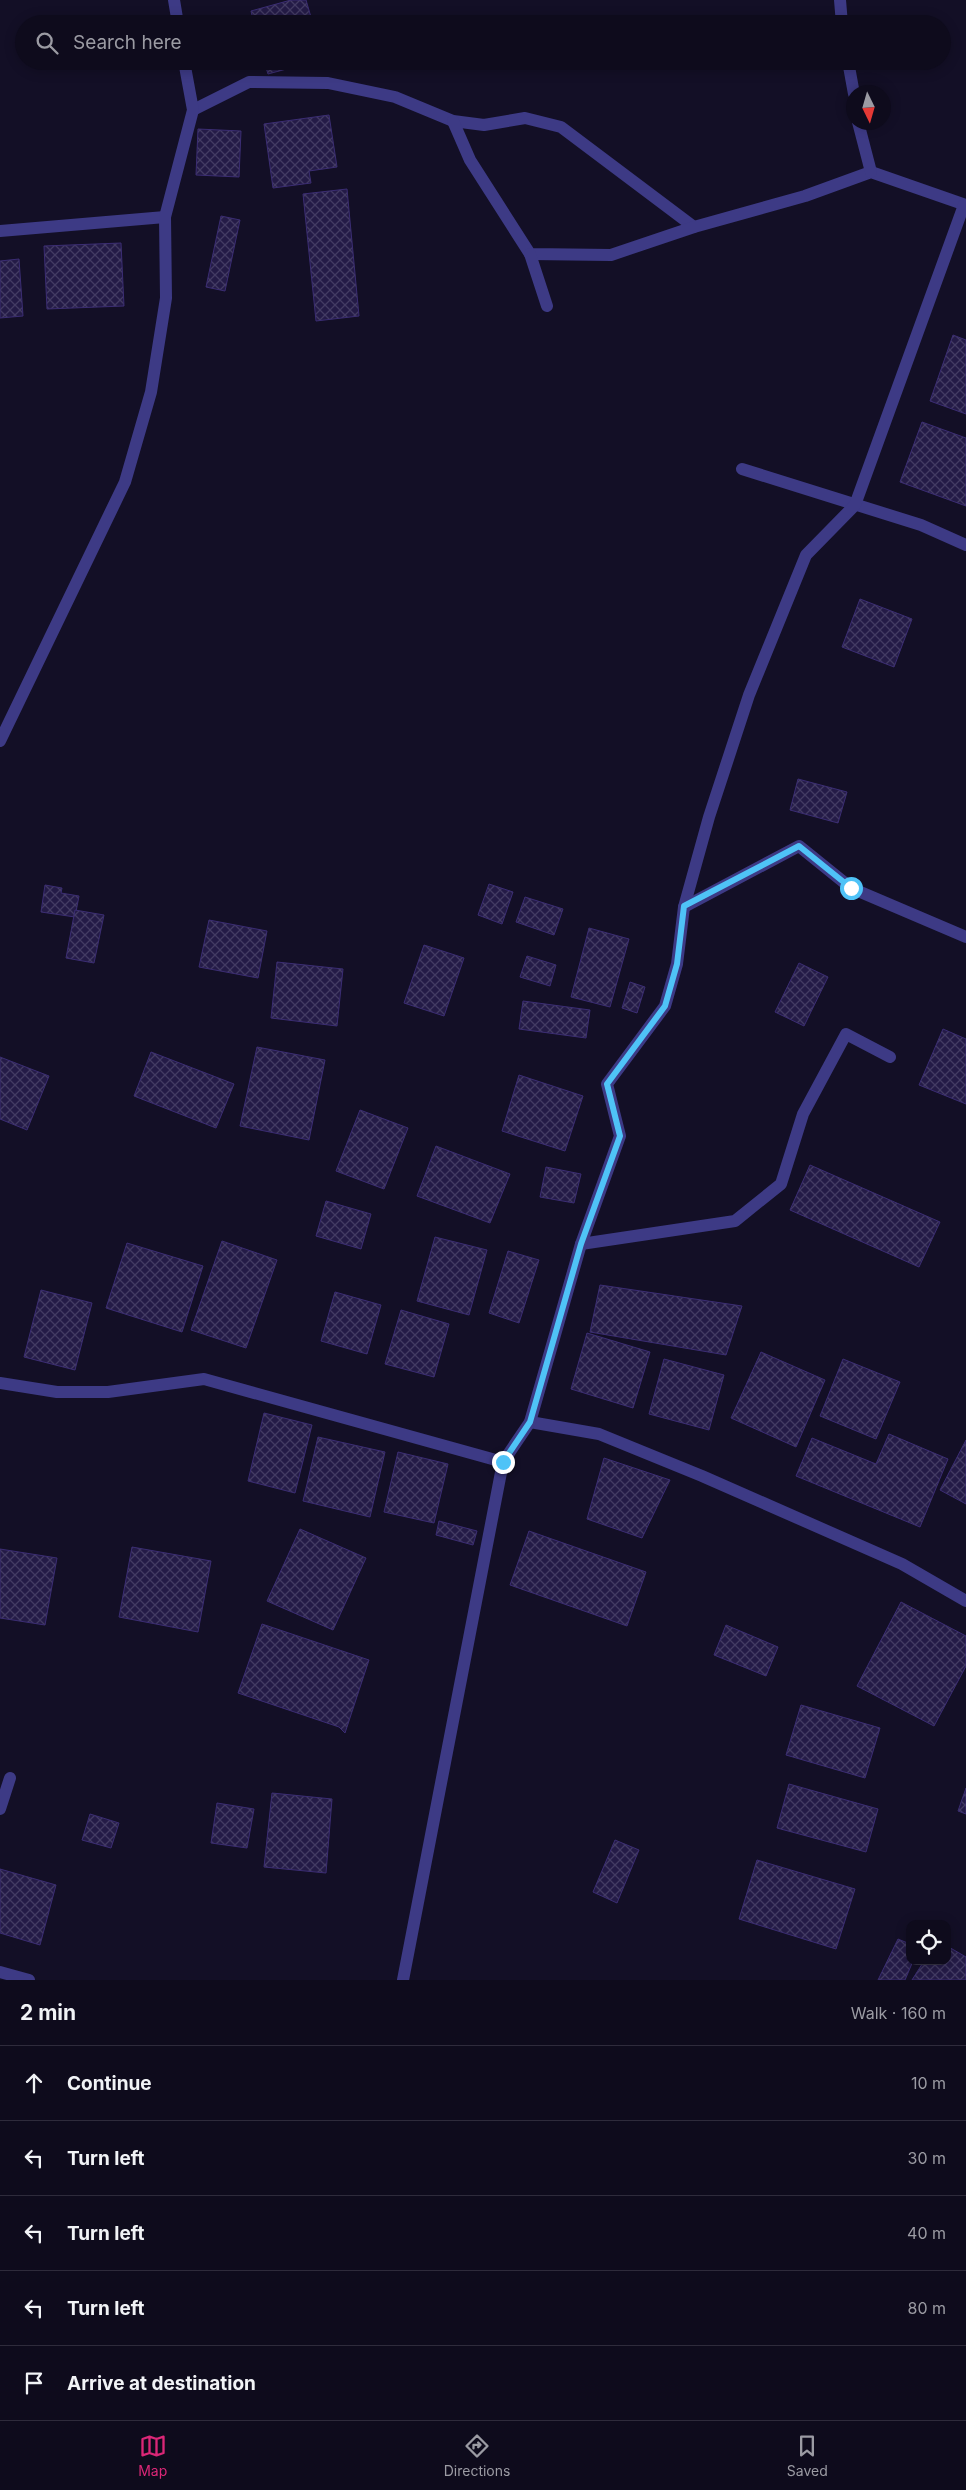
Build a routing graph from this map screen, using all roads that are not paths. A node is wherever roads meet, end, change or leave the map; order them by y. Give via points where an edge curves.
1 (174, 0) edge
2 (840, 0) edge
3 (176, 15) edge
4 (841, 15) edge
5 (186, 70) edge
6 (850, 70) edge
7 (852, 85) edge
8 (193, 110) junction
9 (453, 121) junction
10 (860, 130) edge
11 (871, 172) junction
12 (965, 205) edge
13 (166, 217) junction
14 (694, 227) junction
15 (0, 231) edge
16 (530, 254) junction
17 (547, 306) dead end
18 (742, 470) dead end
19 (855, 504) junction
20 (966, 545) edge
21 (0, 742) edge
22 (684, 906) junction
23 (966, 937) edge
24 (890, 1057) dead end
25 (581, 1244) junction
26 (0, 1383) edge
27 (530, 1422) junction
28 (503, 1462) junction
29 (966, 1601) edge
30 (10, 1778) dead end
31 (0, 1809) edge
32 (0, 1972) edge
33 (29, 1980) edge
34 (404, 1980) edge

1 - 3 street
2 - 4 street
5 - 8 street
6 - 7 street
8 - 9 street via 249,82 328,83 395,97
8 - 13 street
9 - 14 street via 484,126 525,118 561,127
9 - 16 street via 470,160
10 - 11 street
11 - 12 street
11 - 14 street via 805,196
12 - 19 street
13 - 15 street
13 - 21 street via 166,298 151,392 125,482
14 - 16 street via 611,255
16 - 17 street
18 - 19 street
19 - 20 street
19 - 22 street via 806,555 749,695
22 - 23 street via 799,846 851,888
22 - 25 street via 677,964 665,1006 607,1084 620,1136
24 - 25 street via 846,1034 803,1114 781,1184 735,1221
25 - 27 street
26 - 28 street via 57,1392 108,1392 204,1379
27 - 28 street
27 - 29 street via 599,1434 702,1476 902,1564
28 - 34 street
30 - 31 street
32 - 33 street

